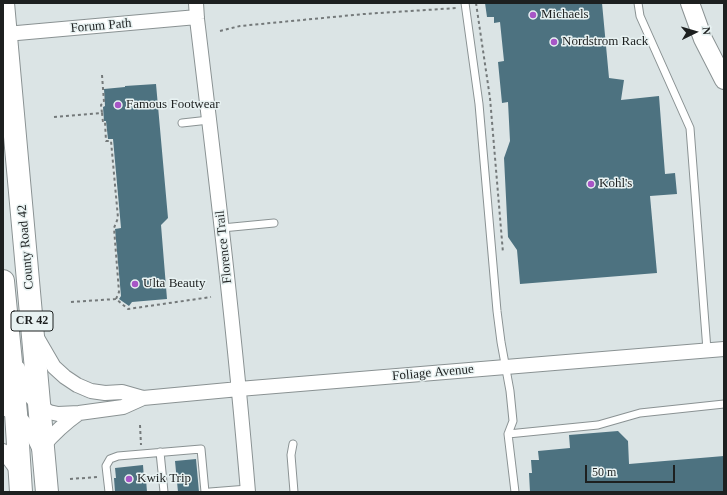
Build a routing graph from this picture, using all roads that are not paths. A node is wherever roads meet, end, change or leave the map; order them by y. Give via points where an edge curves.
1 (3, 3) edge
2 (196, 3) edge
3 (638, 3) edge
4 (690, 3) edge
5 (465, 5) edge
6 (197, 17) junction
7 (6, 34) junction
8 (724, 80) edge
9 (209, 120) junction
10 (182, 123) dead end
11 (274, 223) dead end
12 (222, 228) junction
13 (3, 281) edge
14 (33, 331) junction
15 (9, 341) junction
16 (724, 349) edge
17 (707, 350) junction
18 (506, 367) junction
19 (239, 389) junction
20 (143, 398) junction
21 (9, 403) edge
22 (724, 404) edge
23 (40, 406) junction
24 (79, 413) junction
25 (508, 434) junction
26 (293, 444) dead end
27 (3, 451) edge
28 (44, 452) junction
29 (160, 452) junction
30 (21, 483) edge
31 (248, 490) edge
32 (47, 492) edge
33 (109, 492) edge
34 (164, 492) edge
35 (204, 492) edge
36 (210, 492) edge
37 (294, 492) edge
38 (514, 492) edge

1 - 7 highway, County Road 42 / CR 42
2 - 6 street, Florence Trail
3 - 17 lane via 640,16 690,128
4 - 8 street via 703,39
5 - 18 lane via 479,104 497,311
6 - 7 street, Forum Path
6 - 9 street, Florence Trail
7 - 14 highway, County Road 42 / CR 42
9 - 10 lane
9 - 12 street, Florence Trail
11 - 12 lane
12 - 19 street, Florence Trail
13 - 15 highway, County Road 42 / CR 42
14 - 20 street, Foliage Avenue via 54,367 77,385 91,391 122,392
14 - 23 highway, County Road 42 / CR 42
15 - 21 highway, County Road 42 / CR 42
15 - 23 street, Foliage Avenue via 23,383 30,396
16 - 17 street, Foliage Avenue
17 - 18 street, Foliage Avenue
18 - 19 street, Foliage Avenue
18 - 25 lane via 513,421
19 - 20 street, Foliage Avenue
19 - 31 street, Florence Trail
20 - 24 street, Foliage Avenue via 123,407
21 - 28 street
21 - 30 highway, County Road 42 / CR 42
22 - 25 lane via 640,413 598,425
23 - 24 street, Foliage Avenue via 58,414
23 - 28 highway, County Road 42 / CR 42
24 - 28 street via 54,432
25 - 38 lane
26 - 37 lane via 291,455
27 - 30 street
28 - 32 highway, County Road 42 / CR 42
29 - 33 lane via 110,459 106,466
29 - 34 lane
29 - 35 lane via 201,449
31 - 36 lane

